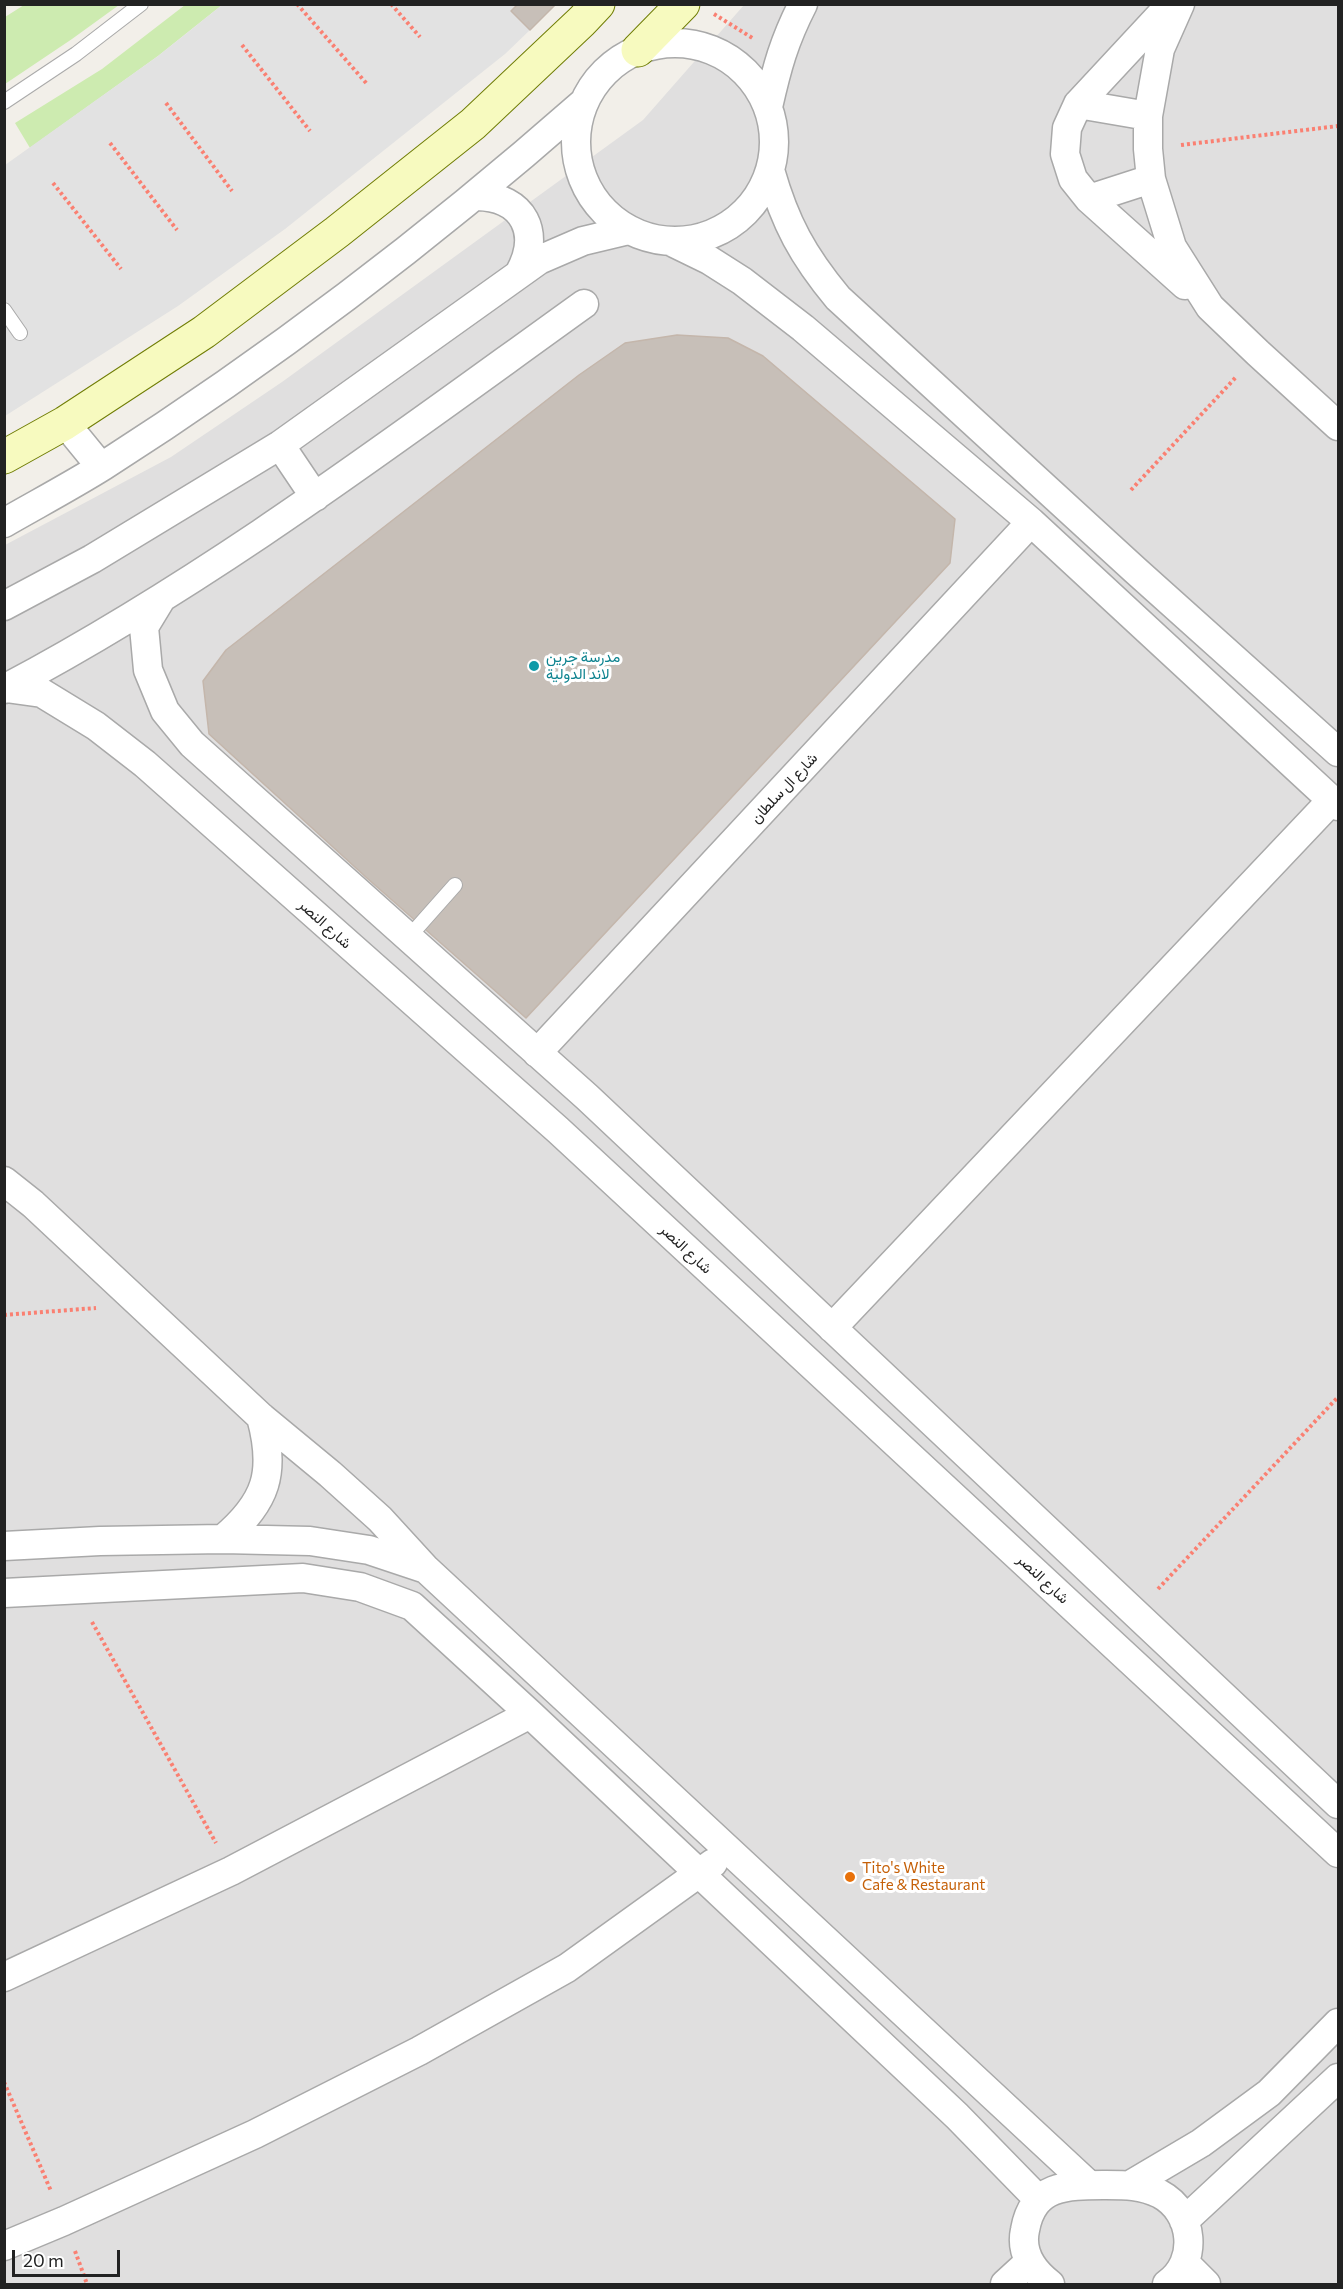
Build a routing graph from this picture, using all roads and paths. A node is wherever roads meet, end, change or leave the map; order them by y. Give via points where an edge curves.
1 (141, 4) edge
2 (297, 4) edge
3 (390, 4) edge
4 (598, 4) edge
5 (803, 4) edge
6 (1171, 4) edge
7 (1180, 4) edge
8 (695, 7) edge
9 (420, 37) dead end
10 (242, 45) dead end
11 (638, 50) junction
12 (780, 55) junction
13 (367, 84) dead end
14 (4, 102) edge
15 (166, 103) dead end
16 (582, 104) junction
17 (1078, 104) junction
18 (768, 107) junction
19 (1148, 116) junction
20 (1338, 126) edge
21 (310, 131) dead end
22 (110, 143) dead end
23 (1148, 149) junction
24 (770, 170) junction
25 (1151, 179) junction
26 (53, 183) dead end
27 (232, 191) dead end
28 (477, 196) junction
29 (1089, 199) junction
30 (177, 230) dead end
31 (629, 230) junction
32 (670, 241) junction
33 (121, 269) dead end
34 (519, 274) junction
35 (584, 304) dead end
36 (1210, 307) junction
37 (4, 310) edge
38 (20, 333) dead end
39 (1258, 353) junction
40 (65, 423) junction
41 (1338, 426) edge
42 (280, 445) junction
43 (4, 457) edge
44 (101, 467) junction
45 (1131, 490) dead end
46 (315, 497) junction
47 (1030, 522) junction
48 (4, 523) edge
49 (1134, 570) junction
50 (161, 599) junction
51 (1113, 600) junction
52 (4, 606) edge
53 (5, 689) edge
54 (1338, 752) edge
55 (1335, 803) edge
56 (455, 885) dead end
57 (408, 938) junction
58 (537, 1053) junction
59 (587, 1097) junction
60 (558, 1130) junction
61 (4, 1181) edge
62 (141, 1305) junction
63 (4, 1316) edge
64 (832, 1328) junction
65 (871, 1366) junction
66 (844, 1395) junction
67 (1338, 1397) edge
68 (261, 1417) junction
69 (223, 1539) junction
70 (4, 1545) edge
71 (426, 1569) junction
72 (1091, 1570) junction
73 (75, 1590) junction
74 (4, 1593) edge
75 (389, 1598) junction
76 (1064, 1599) junction
77 (1136, 1613) junction
78 (530, 1714) junction
79 (1338, 1804) edge
80 (728, 1850) junction
81 (1338, 1853) edge
82 (231, 1871) junction
83 (700, 1874) junction
84 (4, 1977) edge
85 (1338, 2023) edge
86 (1338, 2078) edge
87 (4, 2082) edge
88 (1089, 2185) junction
89 (1130, 2185) junction
90 (1039, 2200) junction
91 (64, 2221) junction
92 (1184, 2221) junction
93 (4, 2246) edge
94 (1029, 2262) junction
95 (1185, 2263) junction
96 (87, 2284) edge
97 (1005, 2284) edge
98 (1050, 2284) edge
99 (1167, 2284) edge
100 (1206, 2284) edge

1 - 14 lane
2 - 13 path
3 - 9 path
4 - 40 street via 473,123 337,232 204,332
5 - 12 street
6 - 17 street
7 - 19 street via 1160,49
8 - 11 street
8 - 12 path
10 - 21 path
11 - 16 street via 605,71
11 - 18 street via 660,44 705,47 743,69
12 - 18 street
15 - 27 path
16 - 28 street
16 - 31 street via 575,145 585,186 596,204
17 - 19 street
17 - 29 street via 1067,128 1065,154 1073,179
18 - 24 street via 774,149
19 - 23 street
20 - 23 path
22 - 30 path
23 - 25 street
24 - 32 street via 762,191 732,223 713,234
24 - 49 street via 795,239 838,298
25 - 29 street
25 - 36 street via 1172,247
26 - 33 path
28 - 34 street via 493,196 508,203 528,227 528,259
28 - 44 street via 265,358
29 - 36 street
31 - 32 street
31 - 34 street via 583,241 539,260
32 - 47 street via 709,260 774,304
34 - 42 street
35 - 46 street
36 - 39 street
37 - 38 lane
39 - 41 street
39 - 45 path
40 - 43 street
40 - 44 street
42 - 46 street
42 - 52 street via 92,559
44 - 48 street
46 - 50 street
47 - 51 street
47 - 58 street, شارع ال سلطان
49 - 51 street
49 - 54 street
50 - 53 street
50 - 57 street via 144,627 148,670 165,711 192,744
51 - 55 street
53 - 60 street, شارع النصر via 42,693 96,726 145,764
55 - 64 street
56 - 57 lane
57 - 58 street
58 - 59 street
59 - 60 street
59 - 64 street
60 - 66 street, شارع النصر
61 - 62 street
62 - 63 path
62 - 68 street
64 - 65 street
65 - 66 street
65 - 72 street
66 - 76 street, شارع النصر
67 - 77 path
68 - 69 street via 268,1443 268,1471 260,1498 244,1521
68 - 71 street via 355,1497
69 - 70 street
69 - 71 street via 310,1541 369,1550
71 - 75 street
71 - 80 street
72 - 76 street
72 - 77 street
73 - 74 street
73 - 75 street via 303,1578 360,1587
73 - 82 path
75 - 78 street via 412,1606
76 - 81 street, شارع النصر
77 - 79 street
78 - 82 street
78 - 83 street
80 - 83 street
80 - 88 street
82 - 84 street
83 - 90 street via 957,2116
83 - 91 street via 567,1968 419,2051 255,2134
85 - 89 street via 1269,2093 1201,2143
86 - 92 street
87 - 91 path
88 - 89 street
88 - 90 street via 1056,2189
89 - 92 street via 1162,2195
90 - 94 street via 1024,2233
91 - 93 street
91 - 96 path
92 - 95 street via 1190,2247
94 - 97 street
94 - 98 street via 1037,2275
95 - 99 street
95 - 100 street

